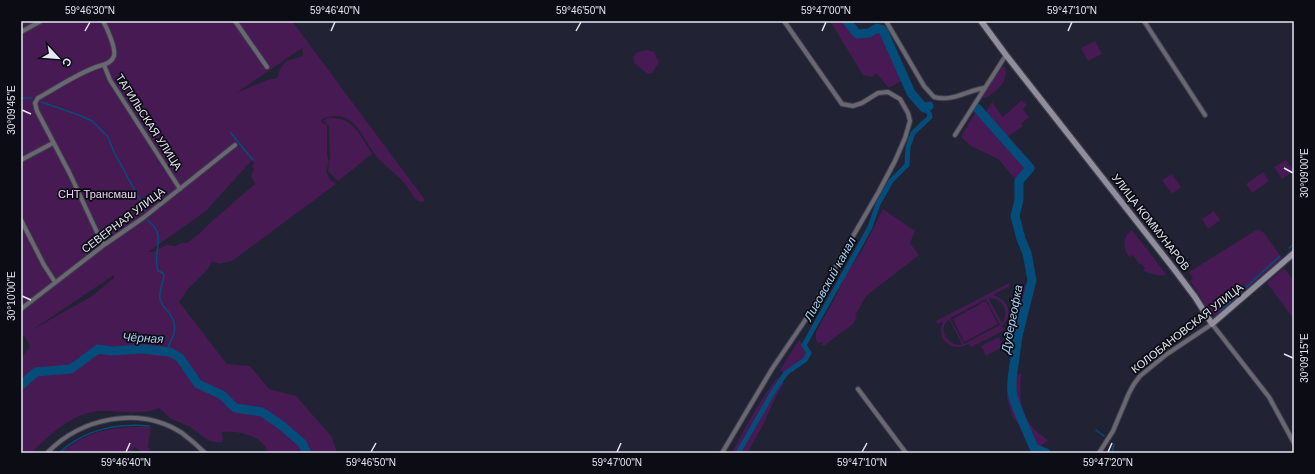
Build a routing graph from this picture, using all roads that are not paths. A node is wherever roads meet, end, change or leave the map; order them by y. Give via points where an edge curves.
1 (41, 21) edge
2 (103, 21) edge
3 (235, 21) edge
4 (784, 21) edge
5 (886, 21) edge
6 (981, 21) edge
7 (1144, 21) edge
8 (21, 32) edge
9 (1006, 55) junction
10 (104, 65) junction
11 (267, 67) dead end
12 (984, 88) junction
13 (1205, 115) dead end
14 (955, 135) dead end
15 (53, 143) junction
16 (235, 145) dead end
17 (21, 160) edge
18 (180, 189) junction
19 (21, 220) edge
20 (104, 245) junction
21 (1294, 253) edge
22 (55, 282) junction
23 (21, 309) edge
24 (1212, 324) junction
25 (858, 390) dead end
26 (1294, 443) edge
27 (47, 453) edge
28 (205, 453) edge
29 (722, 453) edge
30 (906, 453) edge
31 (1099, 453) edge

1 - 8 street
2 - 10 street via 114,52 112,60
3 - 11 street
4 - 29 street via 842,104 853,106 878,93 888,92 900,99 910,121 902,147 878,193 806,319 776,363
5 - 12 street via 924,86 934,97 947,99
6 - 9 street, УЛИЦА КОММУНАРОВ
7 - 13 street
9 - 12 street
9 - 24 street, УЛИЦА КОММУНАРОВ via 1196,297
10 - 15 street via 38,98 35,103 37,111
10 - 18 street, ТАГИЛЬСКАЯ УЛИЦА via 110,80
12 - 14 street
15 - 17 street
15 - 20 street
16 - 18 street, СЕВЕРНАЯ УЛИЦА
18 - 20 street, СЕВЕРНАЯ УЛИЦА
19 - 22 street
20 - 22 street, СЕВЕРНАЯ УЛИЦА
21 - 24 street, КОЛОБАНОВСКАЯ УЛИЦА
22 - 23 street, СЕВЕРНАЯ УЛИЦА
24 - 26 street, УЛИЦА КОММУНАРОВ via 1269,397
24 - 31 street, КОЛОБАНОВСКАЯ УЛИЦА via 1167,354 1140,376 1113,431
25 - 30 street
27 - 28 street via 79,428 98,421 134,418 164,424 181,432

